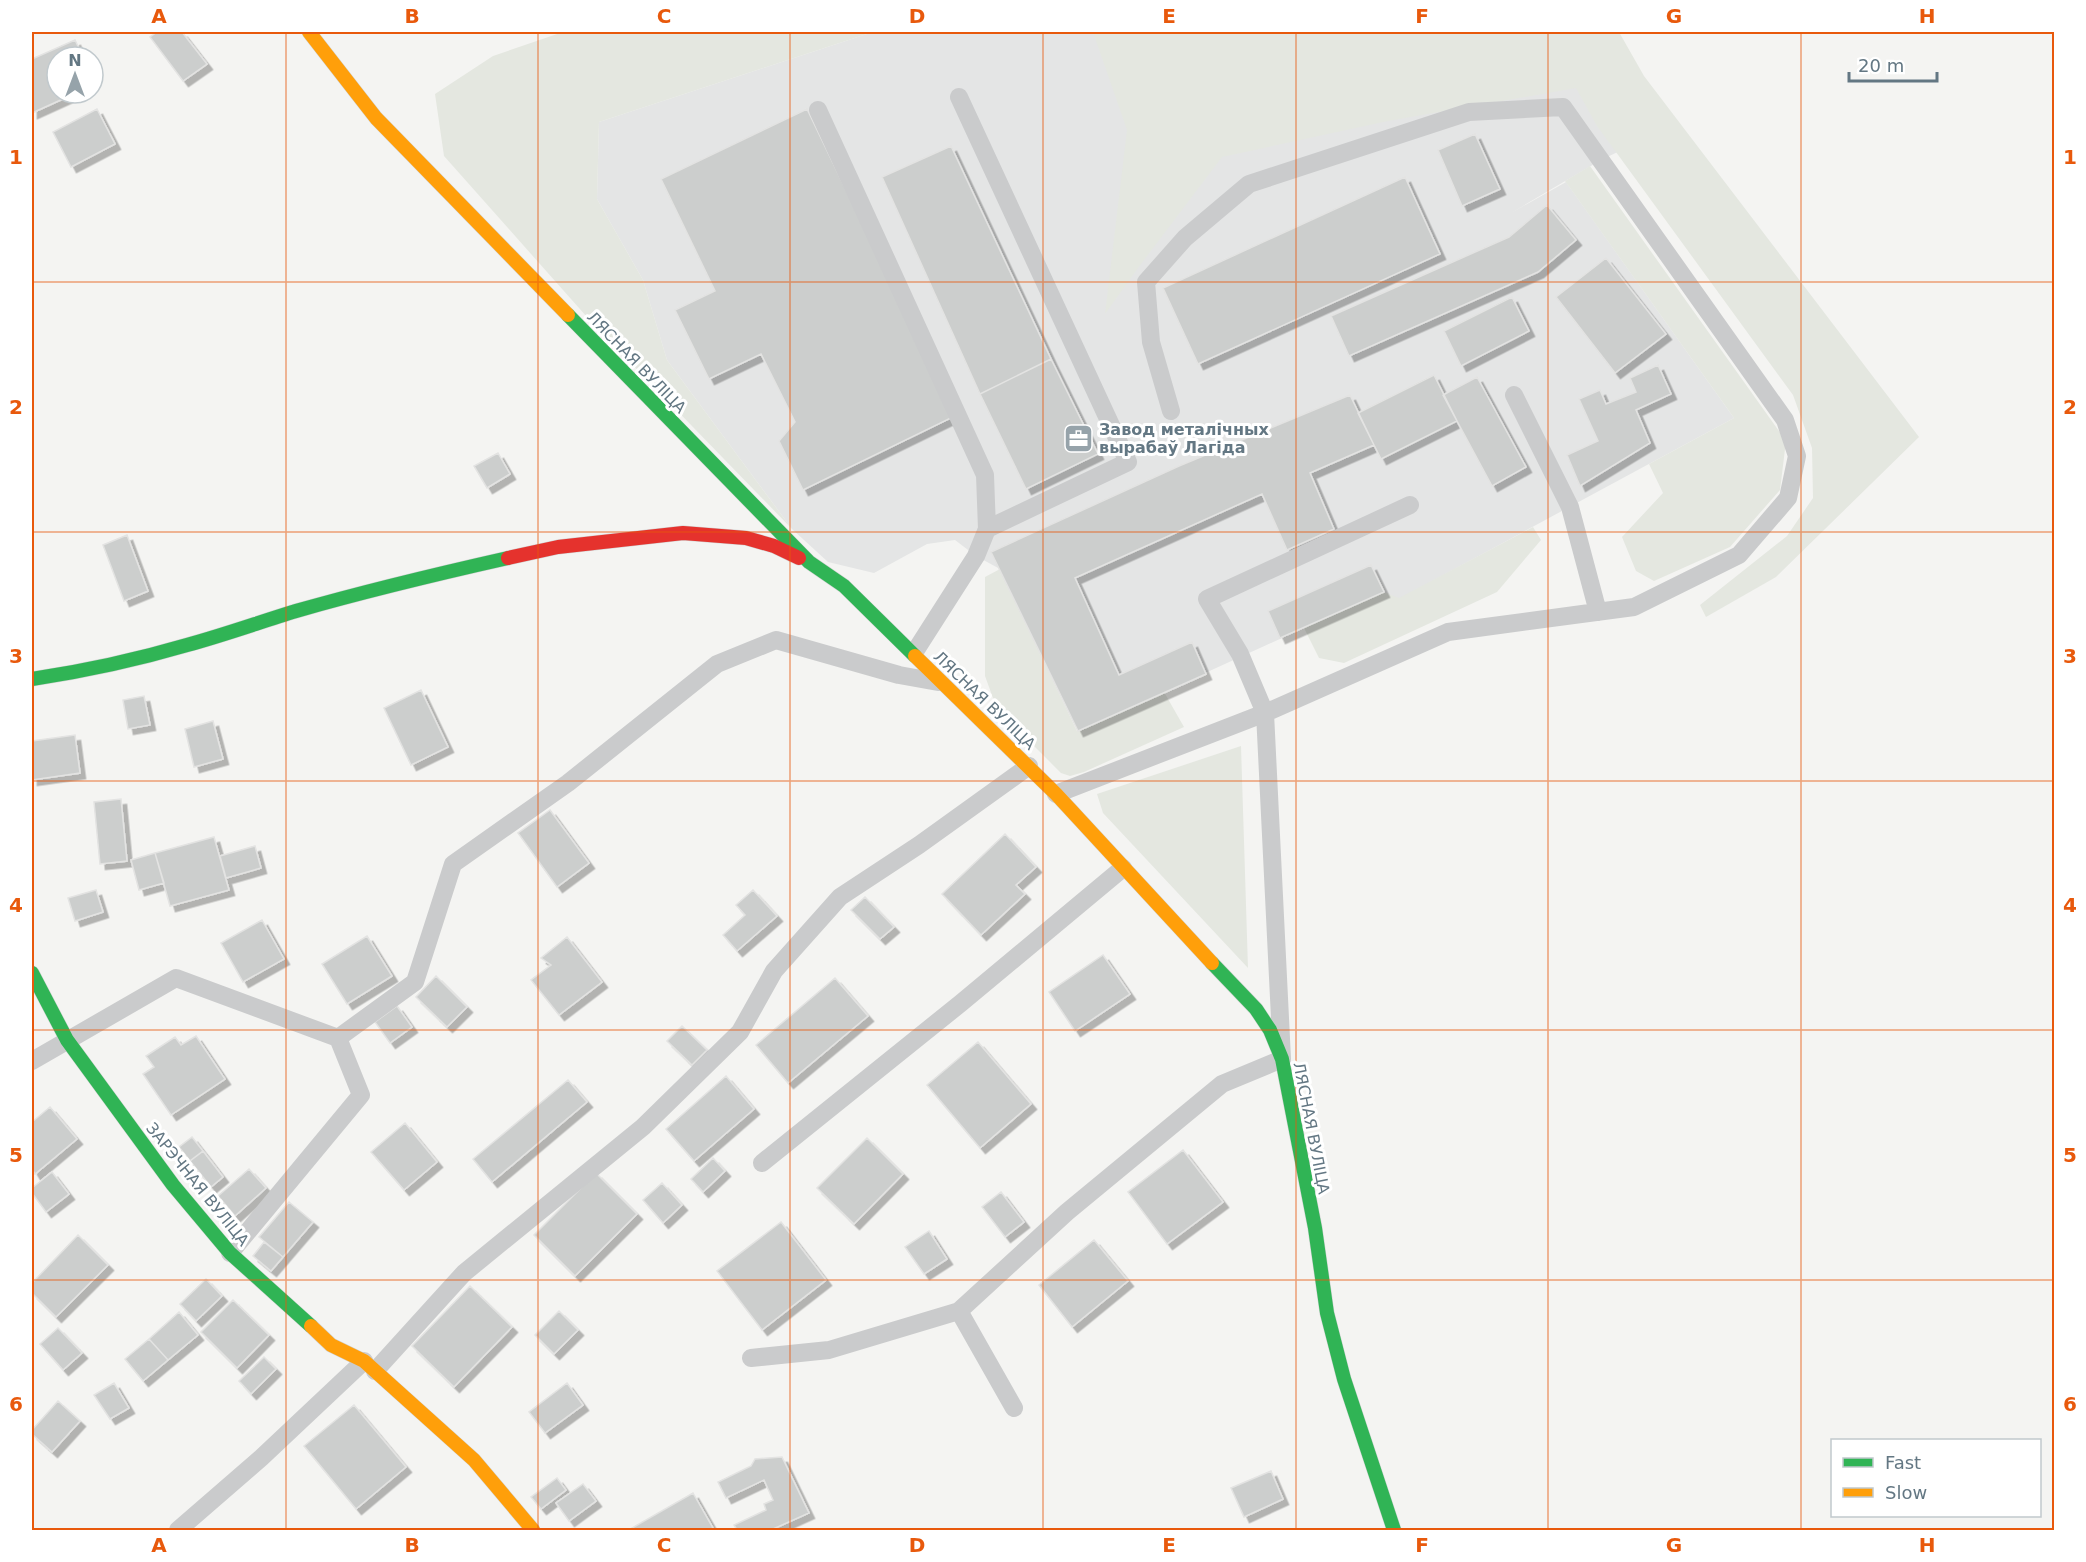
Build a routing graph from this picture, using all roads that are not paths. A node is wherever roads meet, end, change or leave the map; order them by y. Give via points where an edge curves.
1 (309, 32) edge
2 (959, 97) dead end
3 (818, 110) dead end
4 (1514, 395) dead end
5 (1171, 411) dead end
6 (1410, 505) dead end
7 (987, 528) junction
8 (809, 562) junction
9 (1598, 612) junction
10 (914, 653) junction
11 (32, 679) edge
12 (946, 684) junction
13 (1265, 713) junction
14 (1029, 766) junction
15 (1056, 794) junction
16 (1124, 868) junction
17 (32, 973) edge
18 (338, 1038) junction
19 (67, 1040) junction
20 (1282, 1059) junction
21 (32, 1061) edge
22 (762, 1163) dead end
23 (230, 1253) junction
24 (959, 1311) junction
25 (750, 1358) dead end
26 (369, 1366) junction
27 (1014, 1408) dead end
28 (178, 1530) edge
29 (533, 1530) edge
30 (1394, 1530) edge

1 - 8 main road, ЛЯСНАЯ ВУЛІЦА via 376,118
2 - 7 lane via 1128,462
3 - 7 lane via 985,475
4 - 9 lane via 1570,507
5 - 9 lane via 1151,342 1146,282 1185,238 1249,184 1469,112 1563,107 1785,420 1797,456 1788,498 1739,555 1635,608
6 - 13 lane via 1207,598 1240,654
7 - 10 lane via 976,556
8 - 10 main road, ЛЯСНАЯ ВУЛІЦА via 844,586
8 - 11 main road via 746,538 711,534 683,533 558,547 406,581 130,660
9 - 13 lane via 1448,632
10 - 12 main road, ЛЯСНАЯ ВУЛІЦА
12 - 14 main road, ЛЯСНАЯ ВУЛІЦА
12 - 18 lane via 899,675 776,640 717,664 568,783 453,864 415,982
13 - 15 lane
13 - 20 lane
14 - 15 main road, ЛЯСНАЯ ВУЛІЦА
14 - 26 lane via 948,826 840,897 774,971 740,1032 643,1127 464,1273
15 - 16 main road, ЛЯСНАЯ ВУЛІЦА
16 - 20 main road, ЛЯСНАЯ ВУЛІЦА via 1256,1008
16 - 22 lane
17 - 19 main road, ЗАРЭЧНАЯ ВУЛІЦА
18 - 19 lane via 176,978
18 - 23 lane via 361,1095
19 - 21 lane
19 - 23 main road, ЗАРЭЧНАЯ ВУЛІЦА via 174,1185
20 - 24 lane via 1222,1084 1067,1212
20 - 30 main road, ЛЯСНАЯ ВУЛІЦА via 1315,1228 1327,1313 1344,1379
23 - 26 main road, ЗАРЭЧНАЯ ВУЛІЦА via 331,1345
24 - 25 lane via 829,1350
24 - 27 lane
26 - 28 lane
26 - 29 main road, ЗАРЭЧНАЯ ВУЛІЦА via 474,1460

